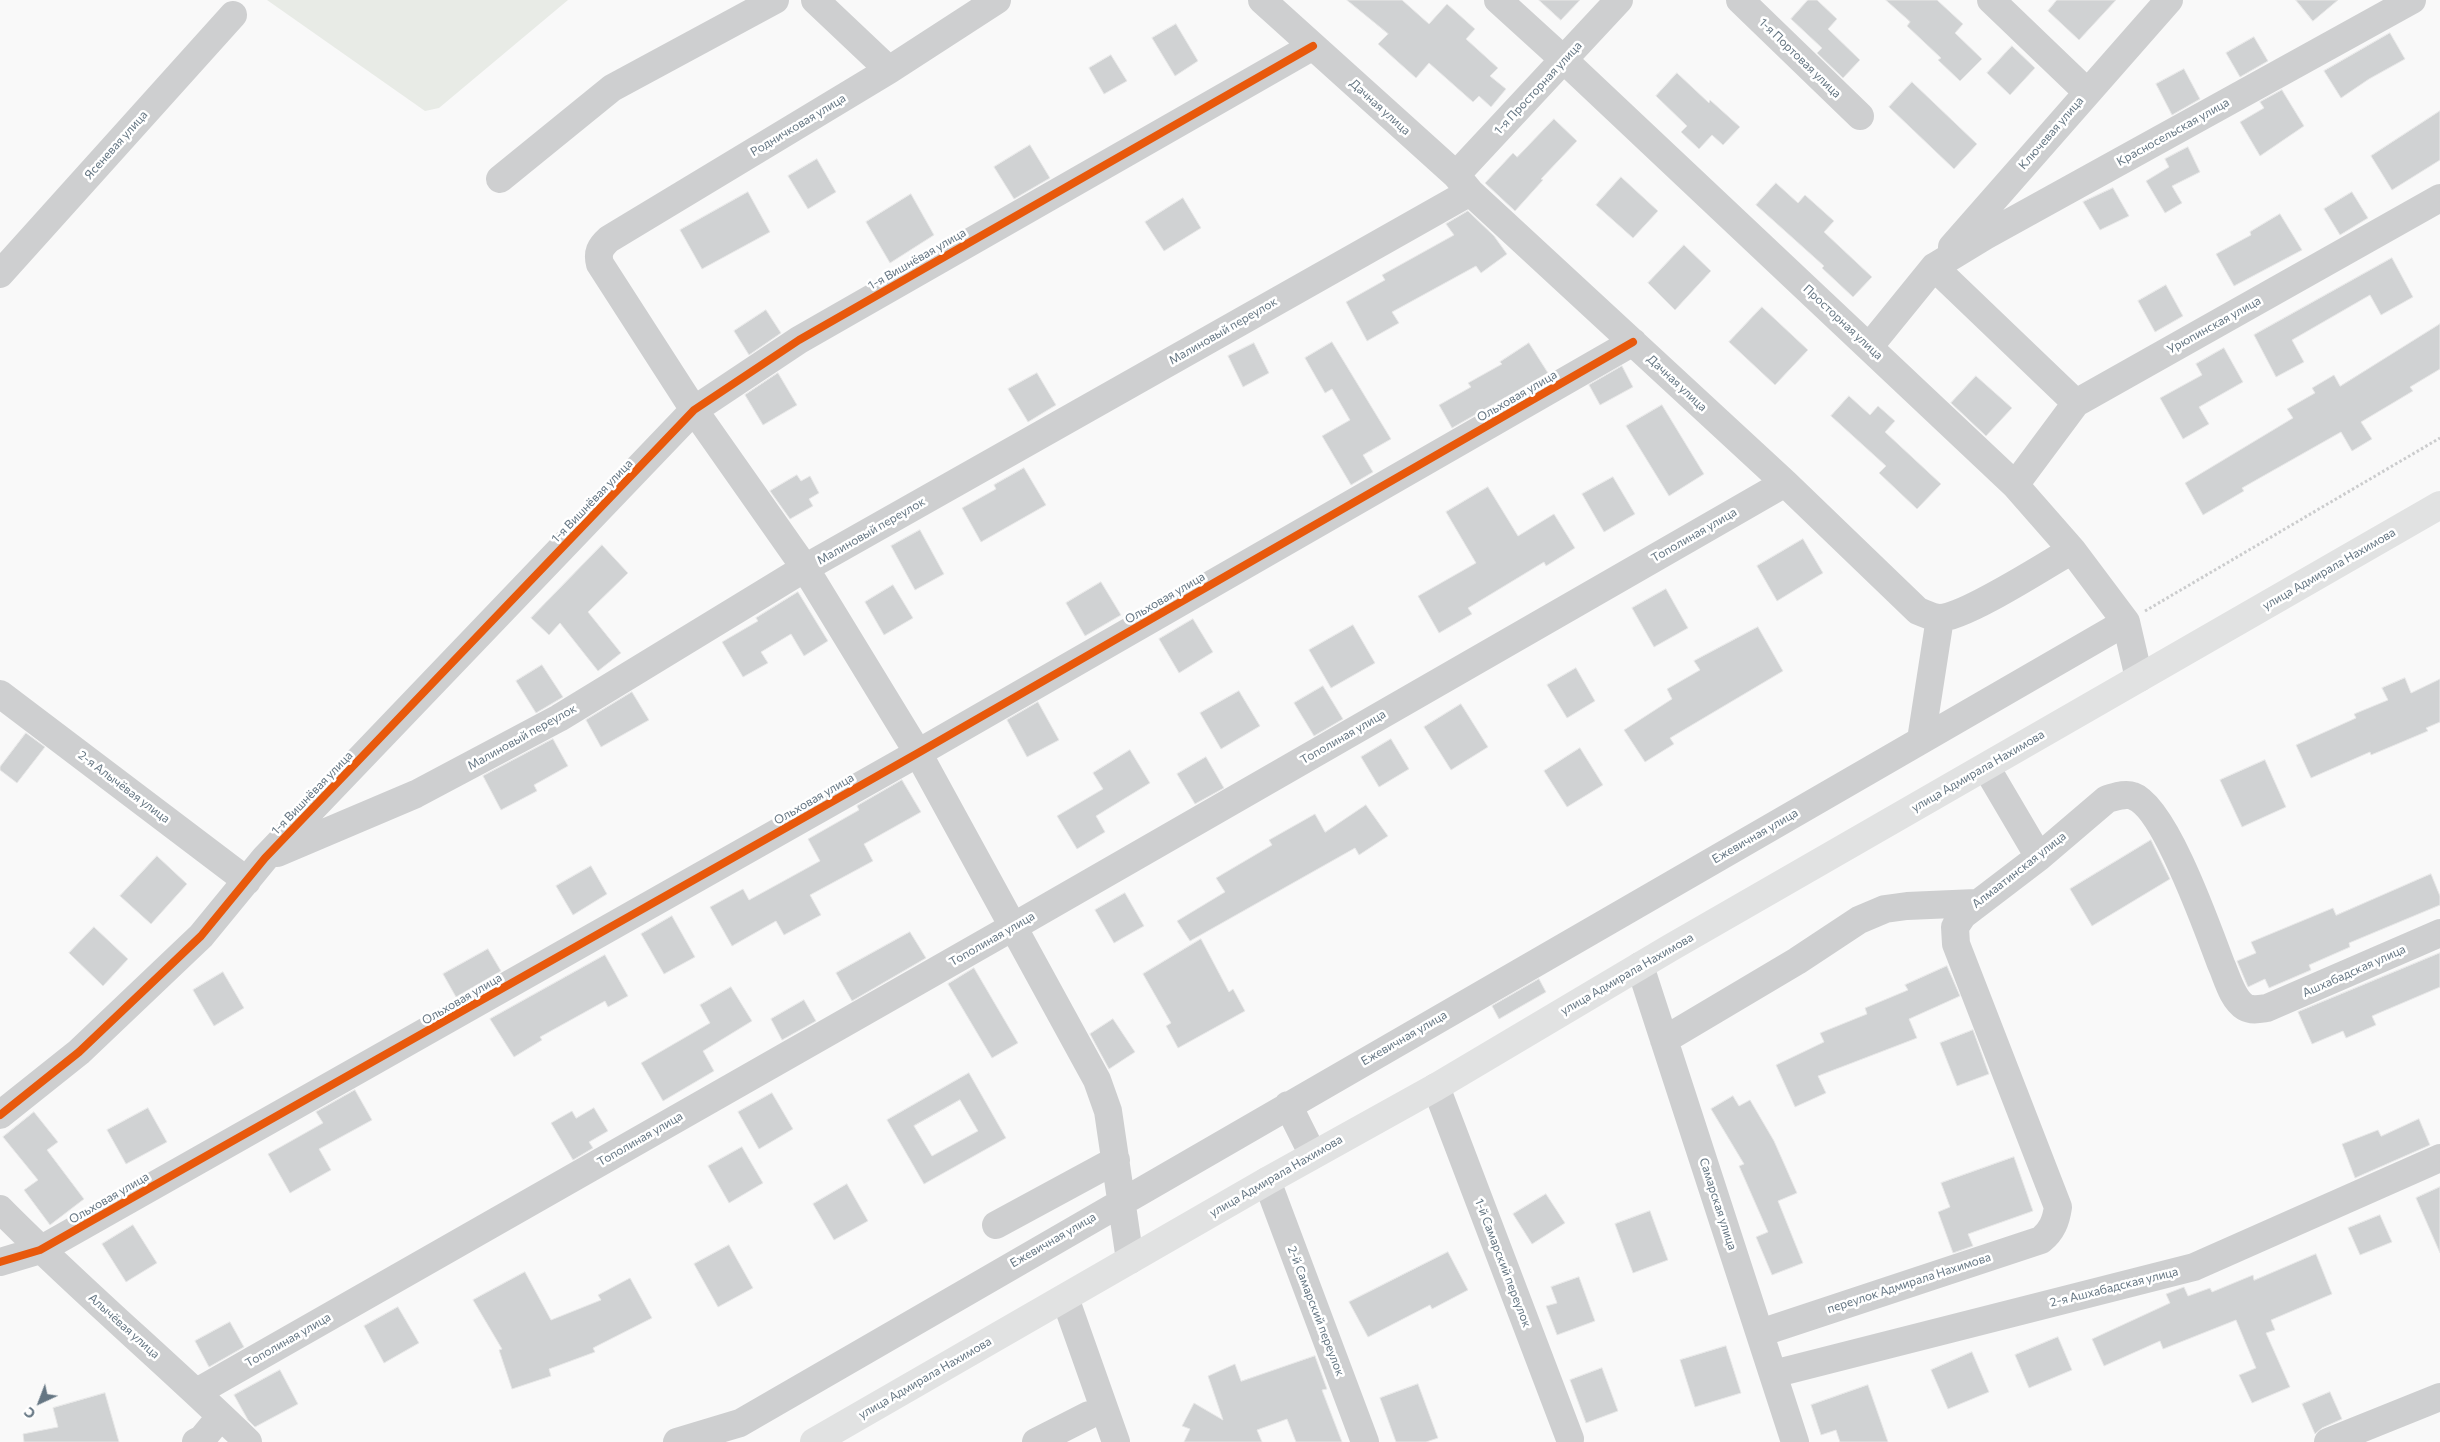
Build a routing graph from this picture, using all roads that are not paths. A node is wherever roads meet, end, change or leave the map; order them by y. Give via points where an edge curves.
1 (775, 0) edge
2 (815, 0) edge
3 (998, 0) edge
4 (1262, 0) edge
5 (1498, 0) edge
6 (1619, 0) edge
7 (1740, 0) edge
8 (1992, 0) edge
9 (2169, 0) edge
10 (2412, 0) edge
11 (233, 15) dead end
12 (1313, 46) junction
13 (1564, 60) junction
14 (889, 70) junction
15 (2087, 92) junction
16 (1860, 116) dead end
17 (500, 179) dead end
18 (1463, 183) junction
19 (2440, 198) edge
20 (1934, 266) junction
21 (0, 274) edge
22 (1633, 342) junction
23 (1869, 346) junction
24 (2076, 403) junction
25 (694, 410) junction
26 (1785, 483) junction
27 (2015, 485) junction
28 (2440, 505) edge
29 (2072, 550) junction
30 (804, 568) junction
31 (1940, 618) junction
32 (2126, 622) junction
33 (2139, 678) junction
34 (0, 694) edge
35 (1921, 740) junction
36 (918, 753) junction
37 (1986, 767) junction
38 (265, 858) junction
39 (2039, 858) junction
40 (247, 880) junction
41 (1976, 903) junction
42 (1012, 928) junction
43 (2440, 933) edge
44 (1640, 966) junction
45 (2267, 1008) joint
46 (1664, 1040) junction
47 (1436, 1087) junction
48 (1288, 1105) junction
49 (0, 1115) edge
50 (1313, 1155) junction
51 (2440, 1158) edge
52 (1116, 1160) junction
53 (1267, 1181) junction
54 (1122, 1200) junction
55 (0, 1209) edge
56 (996, 1225) dead end
57 (2053, 1226) joint
58 (40, 1250) junction
59 (1130, 1260) junction
60 (0, 1262) edge
61 (1065, 1298) junction
62 (1760, 1333) junction
63 (1773, 1374) junction
64 (197, 1392) junction
65 (2440, 1397) edge
66 (1096, 1412) junction
67 (221, 1416) junction
68 (1570, 1439) dead end
69 (196, 1442) edge
70 (248, 1442) edge
71 (677, 1442) edge
72 (814, 1442) edge
73 (1036, 1442) edge
74 (1084, 1442) edge
75 (1116, 1442) edge
76 (1364, 1442) edge
77 (1795, 1442) edge
78 (2328, 1442) edge

1 - 17 street via 612,88
2 - 14 street
3 - 14 street, Родничковая улица
4 - 12 street, Дачная улица
5 - 13 street, Просторная улица
6 - 13 street, 1-я Просторная улица
7 - 16 street, 1-я Портовая улица
8 - 15 street
9 - 15 street, Ключевая улица
10 - 20 street, Красносельская улица
11 - 21 street, Ясеневая улица
12 - 18 street, Дачная улица
12 - 25 street, 1-я Вишнёвая улица via 808,335
13 - 18 street, 1-я Просторная улица
13 - 23 street, Просторная улица
14 - 25 street, Родничковая улица via 609,239 599,250 600,264
15 - 20 street, Ключевая улица
18 - 22 street, Дачная улица
18 - 30 street, Малиновый переулок
19 - 24 street, Урюпинская улица
20 - 23 street, Ключевая улица
20 - 24 street
22 - 26 street, Дачная улица
22 - 36 street, Ольховая улица
23 - 27 street, Просторная улица
24 - 27 street, Урюпинская улица
25 - 30 street
25 - 38 street, 1-я Вишнёвая улица
26 - 31 street, Дачная улица via 1918,611
26 - 42 street, Тополиная улица
27 - 29 street, Просторная улица
28 - 33 main road, улица Адмирала Нахимова
29 - 31 street via 1982,601
29 - 32 street, Просторная улица
30 - 36 street
30 - 38 street, Малиновый переулок via 559,718 416,794
31 - 35 street
32 - 33 street, Просторная улица
32 - 35 street, Ежевичная улица
33 - 37 main road, улица Адмирала Нахимова
34 - 40 street, 2-я Алычёвая улица
35 - 48 street, Ежевичная улица
36 - 42 street
36 - 58 street, Ольховая улица
37 - 39 street
37 - 44 main road, улица Адмирала Нахимова
38 - 40 street, 1-я Вишнёвая улица
39 - 41 street, Алмаатинская улица
39 - 45 street, Алмаатинская улица via 2107,799 2126,795 2142,801 2161,823 2237,998 2245,1007
40 - 49 street, 1-я Вишнёвая улица via 201,936 93,1039
41 - 46 street via 1907,906 1885,909 1868,916
41 - 57 street, Алмаатинская улица via 1955,927 1956,944 2058,1207
42 - 52 street via 1097,1080 1108,1111
42 - 64 street, Тополиная улица
43 - 45 street, Ашхабадская улица
44 - 46 street, Самарская улица
44 - 47 main road, улица Адмирала Нахимова
46 - 62 street, Самарская улица
47 - 50 main road, улица Адмирала Нахимова
47 - 68 street, 1-й Самарский переулок
48 - 50 street
48 - 54 street, Ежевичная улица
50 - 53 main road, улица Адмирала Нахимова
51 - 63 street, 2-я Ашхабадская улица via 2194,1267
52 - 54 street
52 - 56 street
53 - 59 main road, улица Адмирала Нахимова
53 - 76 street, 2-й Самарский переулок
54 - 59 street
54 - 71 street, Ежевичная улица via 740,1422
55 - 58 street, Алычёвая улица
57 - 62 street, переулок Адмирала Нахимова via 2041,1240
58 - 60 street, Ольховая улица
58 - 64 street, Алычёвая улица
59 - 61 main road, улица Адмирала Нахимова
61 - 66 street
61 - 72 main road, улица Адмирала Нахимова
62 - 63 street, Самарская улица
63 - 77 street, Самарская улица
64 - 67 street, Алычёвая улица
65 - 78 street
66 - 73 street
66 - 74 street
66 - 75 street
67 - 69 street
67 - 70 street, Алычёвая улица

